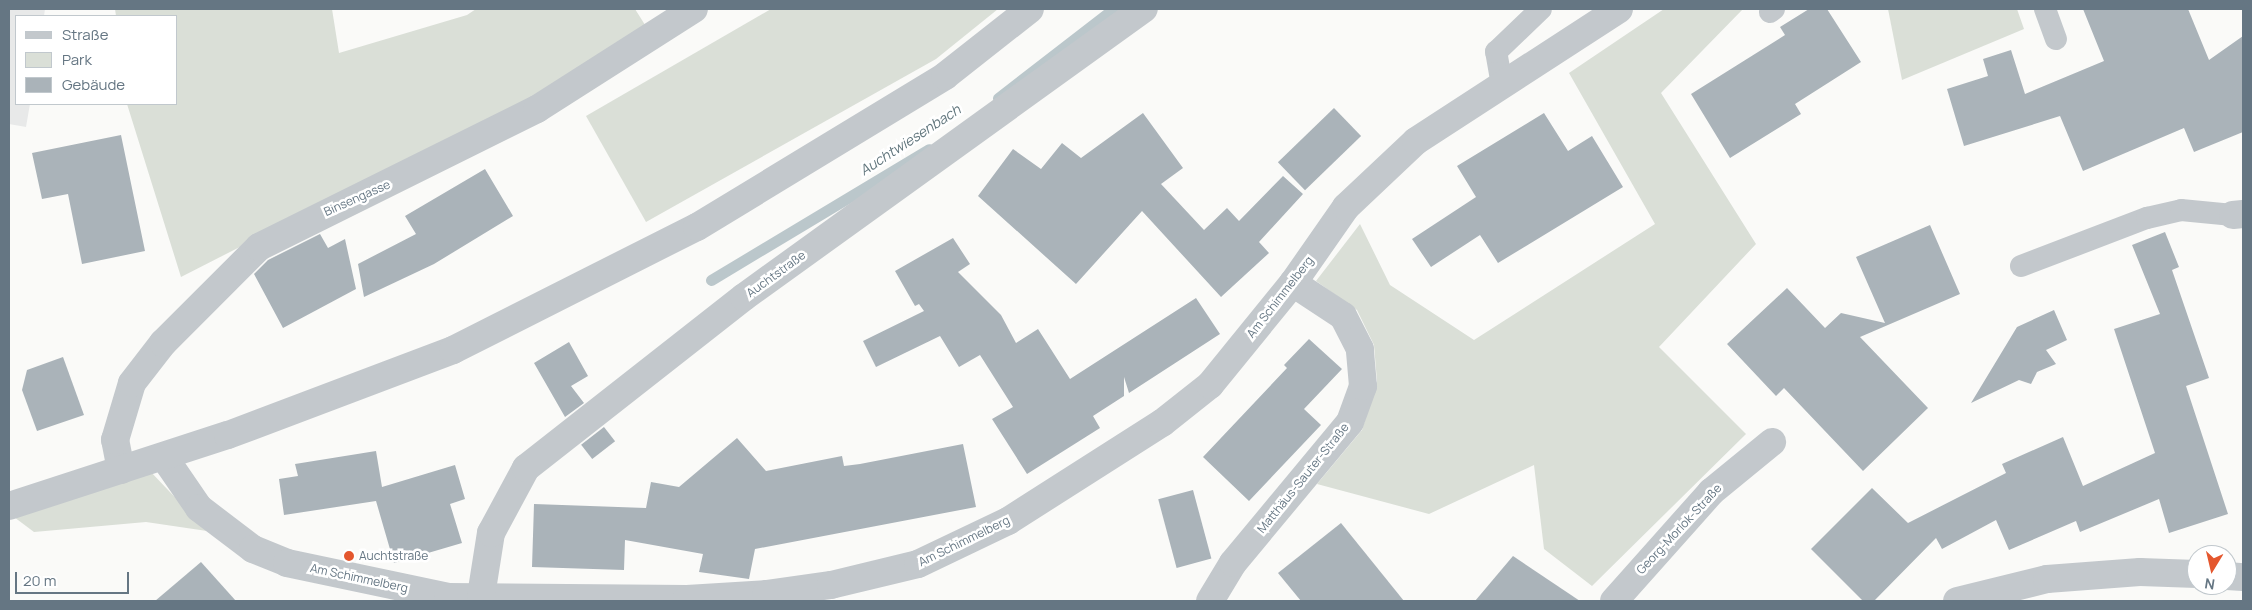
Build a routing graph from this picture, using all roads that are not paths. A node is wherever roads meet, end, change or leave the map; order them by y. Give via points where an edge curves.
1 (694, 9) edge
2 (1030, 9) edge
3 (1144, 9) edge
4 (1541, 9) edge
5 (1619, 9) edge
6 (2045, 9) edge
7 (2056, 39) dead end
8 (1502, 85) junction
9 (2238, 214) edge
10 (2021, 266) dead end
11 (1293, 283) junction
12 (1772, 442) dead end
13 (164, 456) junction
14 (121, 470) junction
15 (9, 506) edge
16 (2187, 574) edge
17 (481, 596) junction
18 (449, 599) edge
19 (1210, 601) edge
20 (1614, 601) edge
21 (1957, 601) edge

1 - 14 street, Binsengasse via 537,109 260,247 163,343 132,383 115,440
2 - 13 street via 945,76 697,227 453,350
3 - 17 street, Auchtstraße via 744,297 526,468 491,533
4 - 8 lane via 1496,52
5 - 8 street, Am Schimmelberg
6 - 7 lane
8 - 11 street, Am Schimmelberg via 1416,140 1346,207
9 - 10 lane via 2181,210 2147,218
11 - 17 street, Am Schimmelberg via 1210,384 1162,423 1008,521 918,564 831,585 766,594 687,599
11 - 19 street, Matthäus-Sauter-Straße via 1343,316 1360,349 1363,386 1350,422 1233,564
12 - 20 street, Georg-Morlok-Straße via 1710,492
13 - 14 street
13 - 18 street, Am Schimmelberg via 199,508 253,549 287,563
14 - 15 street
16 - 21 street via 2140,572 2047,579
17 - 18 street, Am Schimmelberg

